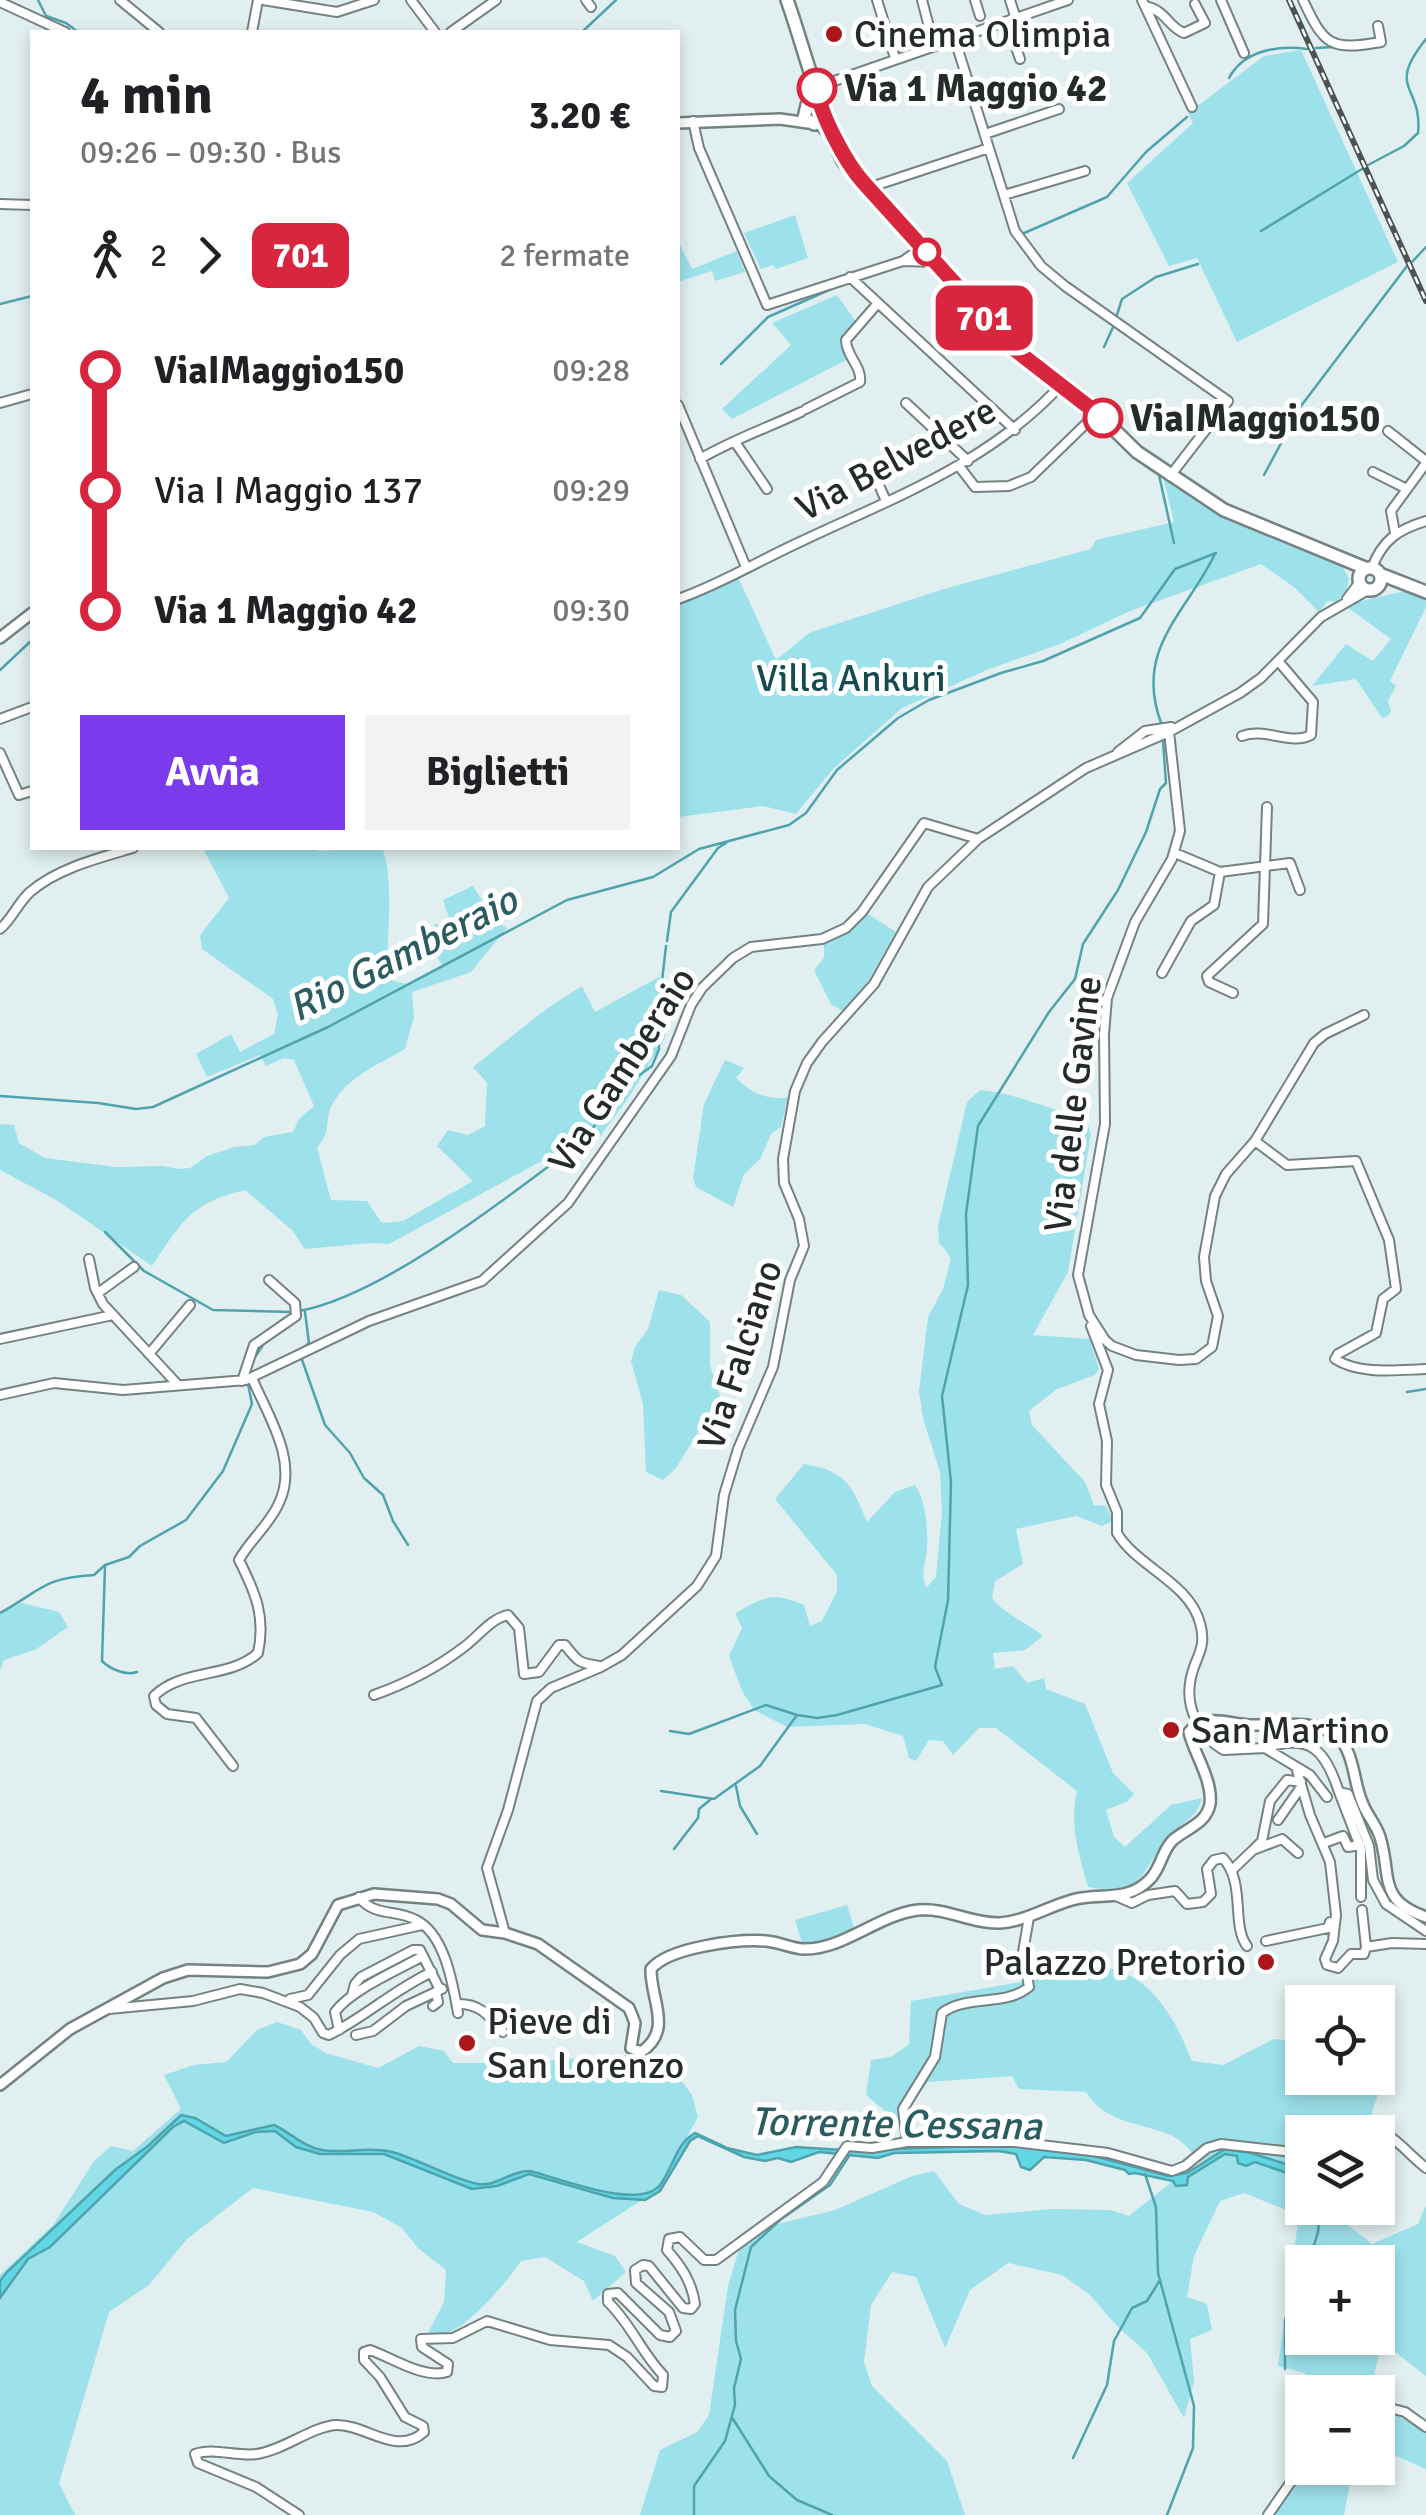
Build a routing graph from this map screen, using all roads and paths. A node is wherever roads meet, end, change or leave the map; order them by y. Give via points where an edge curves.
1 (120, 0) edge
2 (261, 0) edge
3 (374, 0) edge
4 (411, 0) edge
5 (496, 0) edge
6 (784, 0) edge
7 (877, 0) edge
8 (922, 0) edge
9 (975, 0) edge
10 (1010, 0) edge
11 (1068, 0) edge
12 (1221, 0) edge
13 (1303, 0) edge
14 (0, 2) edge
15 (1143, 3) edge
16 (1195, 4) dead end
17 (980, 16) dead end
18 (1012, 21) junction
19 (1378, 26) dead end
20 (61, 30) edge
21 (157, 30) edge
22 (253, 30) edge
23 (434, 30) edge
24 (455, 30) edge
25 (955, 40) junction
26 (934, 46) junction
27 (1244, 53) dead end
28 (895, 58) junction
29 (1020, 59) dead end
30 (817, 88) junction
31 (1192, 107) dead end
32 (1060, 109) dead end
33 (814, 112) junction
34 (693, 121) junction
35 (680, 122) edge
36 (984, 134) junction
37 (989, 148) junction
38 (1086, 170) dead end
39 (868, 188) junction
40 (1004, 196) junction
41 (0, 204) edge
42 (30, 205) edge
43 (922, 247) junction
44 (903, 261) junction
45 (936, 262) junction
46 (850, 277) junction
47 (878, 303) junction
48 (1061, 385) junction
49 (30, 394) edge
50 (0, 402) edge
51 (906, 403) dead end
52 (680, 410) edge
53 (1097, 413) junction
54 (1015, 430) junction
55 (1388, 430) dead end
56 (736, 442) junction
57 (700, 459) junction
58 (1426, 462) edge
59 (964, 463) junction
60 (1374, 472) dead end
61 (875, 476) dead end
62 (1170, 476) junction
63 (767, 489) dead end
64 (1406, 489) junction
65 (886, 501) junction
66 (1426, 522) edge
67 (1395, 534) junction
68 (746, 567) junction
69 (1369, 578) junction
70 (1426, 592) edge
71 (680, 598) edge
72 (30, 616) edge
73 (0, 638) edge
74 (1279, 662) junction
75 (30, 708) edge
76 (0, 719) edge
77 (1179, 726) junction
78 (1169, 732) junction
79 (1242, 736) dead end
80 (0, 753) edge
81 (1115, 756) junction
82 (30, 792) edge
83 (1267, 808) dead end
84 (978, 838) junction
85 (127, 850) edge
86 (1174, 853) junction
87 (1264, 864) junction
88 (1220, 872) junction
89 (1300, 890) dead end
90 (0, 929) edge
91 (1162, 973) dead end
92 (1233, 993) dead end
93 (1364, 1015) dead end
94 (1255, 1141) junction
95 (89, 1259) dead end
96 (134, 1267) dead end
97 (268, 1280) dead end
98 (98, 1293) junction
99 (190, 1305) dead end
100 (113, 1315) junction
101 (1090, 1316) junction
102 (0, 1339) edge
103 (149, 1354) junction
104 (1426, 1369) edge
105 (252, 1378) junction
106 (242, 1381) junction
107 (178, 1385) junction
108 (0, 1394) edge
109 (601, 1667) junction
110 (374, 1695) dead end
111 (1197, 1724) junction
112 (1265, 1748) junction
113 (233, 1766) dead end
114 (1296, 1767) junction
115 (1301, 1785) junction
116 (1339, 1792) junction
117 (1328, 1798) dead end
118 (1278, 1820) dead end
119 (1324, 1843) junction
120 (1360, 1845) junction
121 (1253, 1850) junction
122 (1298, 1852) dead end
123 (1230, 1867) junction
124 (1116, 1896) junction
125 (358, 1897) junction
126 (1361, 1897) dead end
127 (1362, 1910) dead end
128 (1412, 1916) junction
129 (1029, 1917) junction
130 (1426, 1917) edge
131 (1330, 1922) dead end
132 (422, 1924) junction
133 (1425, 1928) edge
134 (504, 1933) junction
135 (1266, 1940) dead end
136 (1426, 1944) edge
137 (1247, 1946) dead end
138 (1364, 1949) junction
139 (422, 1954) junction
140 (402, 1968) junction
141 (432, 1972) junction
142 (407, 1983) junction
143 (439, 1991) junction
144 (352, 1995) junction
145 (278, 1998) junction
146 (433, 2006) dead end
147 (106, 2010) junction
148 (338, 2030) junction
149 (352, 2030) junction
150 (503, 2032) dead end
151 (0, 2085) edge
152 (907, 2142) junction
153 (1395, 2142) edge
154 (1285, 2151) edge
155 (1426, 2168) edge
156 (1395, 2409) edge
157 (1426, 2426) edge
158 (1289, 2485) edge
159 (298, 2515) edge
160 (1268, 2515) edge

1 - 21 street
2 - 3 street via 337,12
2 - 22 street
4 - 23 street
5 - 24 street
6 - 30 main road
6 - 33 main road
7 - 28 street
8 - 26 street
9 - 17 street
10 - 18 street
11 - 18 street
12 - 27 street
13 - 19 street via 1318,33 1332,43 1381,42
14 - 20 street
15 - 16 street via 1184,33 1204,22
15 - 31 street
18 - 25 street
18 - 29 street
25 - 26 street
25 - 36 street
26 - 28 street
28 - 30 street
30 - 33 main road
32 - 36 street
33 - 34 street
33 - 39 main road
34 - 35 street
34 - 46 street via 767,305
36 - 37 street
37 - 39 street
37 - 40 street
38 - 40 street
39 - 43 main road
40 - 62 street via 1017,236 1036,261 1228,401
41 - 42 street
43 - 44 street
43 - 45 main road
44 - 45 street
44 - 46 street
45 - 48 main road via 1004,340
46 - 47 street
47 - 54 street
47 - 56 street via 846,340 860,382
48 - 53 main road
48 - 54 street, Via Belvedere
49 - 50 street
51 - 59 street
52 - 57 street
53 - 59 street via 1030,476 1009,486 975,487
53 - 62 main road
54 - 59 street, Via Belvedere
55 - 58 street
56 - 57 street
56 - 63 street
57 - 68 street
58 - 64 street
59 - 65 street, Via Belvedere
60 - 64 street
61 - 65 street
62 - 69 main road via 1224,510 1347,561
64 - 67 street via 1391,511
65 - 68 street, Via Belvedere
66 - 67 street
67 - 69 street
68 - 71 street, Via Belvedere
69 - 70 main road
69 - 74 street, Via Falciano
72 - 73 street
74 - 77 street, Via Falciano via 1252,686
74 - 79 street via 1313,702 1311,734
75 - 76 street
77 - 78 street, Via Falciano
77 - 81 street via 1144,732
78 - 81 street, Via Falciano
78 - 86 street, Via delle Gavine via 1181,820
80 - 82 street via 19,796
81 - 84 street, Via Falciano
83 - 87 street
84 - 105 street, Via Gamberaio via 924,824 846,928 822,939 759,944 732,958 693,1001 671,1056 568,1203 482,1281 369,1321
84 - 109 street, Via Falciano via 928,887 874,984 800,1077 783,1172 804,1246 790,1280 773,1367 724,1495 716,1556 696,1586
85 - 90 street via 44,882
86 - 88 street
86 - 101 street, Via delle Gavine via 1135,922 1107,998 1105,1124 1078,1275
87 - 88 street
87 - 89 street via 1290,863
87 - 92 street via 1264,924 1207,976
88 - 91 street via 1214,905 1190,922
93 - 94 street via 1314,1043
94 - 101 street via 1220,1182 1208,1222 1205,1273 1218,1316 1212,1348 1190,1360 1136,1355 1105,1340
94 - 104 street via 1287,1165 1356,1160 1390,1240 1396,1289 1383,1299 1374,1336 1335,1360 1380,1371
95 - 98 street
96 - 98 street
97 - 106 street via 294,1303 296,1316 254,1345
98 - 100 street
99 - 103 street
100 - 102 street
100 - 103 street
101 - 111 street, Via delle Gavine via 1108,1370 1099,1404 1118,1537 1196,1610 1204,1638 1189,1687
103 - 107 street
105 - 106 street, Via Gamberaio
105 - 113 street via 285,1468 280,1501 238,1560 262,1617 258,1653 246,1664 154,1696 168,1714 196,1718
106 - 107 street, Via Gamberaio
107 - 108 street, Via Gamberaio via 118,1390 54,1383
109 - 110 street via 587,1666 559,1645 539,1672 524,1674 519,1628 508,1615 462,1649
109 - 134 street, Via Falciano via 551,1688 535,1708 487,1868
111 - 112 street via 1223,1750
111 - 124 street via 1189,1732 1210,1793 1207,1812 1170,1844 1150,1879
111 - 128 street via 1295,1723 1339,1736 1380,1838 1388,1886
112 - 114 street
112 - 116 street via 1312,1746 1329,1764
114 - 115 street
114 - 117 street
115 - 118 street
115 - 119 street
115 - 121 street via 1287,1780 1273,1796 1262,1841
116 - 120 street
116 - 128 street via 1348,1794 1372,1856 1372,1880 1386,1904
119 - 120 street via 1343,1836 1348,1847
119 - 138 street via 1336,1915 1334,1942 1324,1959 1336,1968
120 - 126 street
121 - 122 street via 1282,1839
121 - 123 street
123 - 124 street via 1220,1858 1209,1865 1211,1894 1203,1902 1186,1904 1175,1891 1132,1903
123 - 137 street
124 - 129 street via 1072,1900
125 - 132 street via 371,1909
125 - 134 street via 438,1898 482,1930
125 - 147 street via 333,1910 312,1954 300,1964 268,1972 178,1972
127 - 138 street
128 - 130 street
128 - 133 street
129 - 134 street via 996,1923 918,1910 814,1948 743,1941 664,1959 650,1973 658,2028 638,2052 631,2048 634,2016 622,2000 538,1944
129 - 152 street via 1029,1987 942,2013 937,2052 903,2109
131 - 135 street via 1328,1928
132 - 145 street via 359,1939 308,1996
132 - 150 street via 445,1957 458,2008 477,2007
136 - 138 street
139 - 140 street
139 - 141 street
139 - 144 street via 408,1951 366,1974
140 - 142 street
140 - 144 street
141 - 142 street
141 - 143 street
142 - 149 street
143 - 146 street
143 - 149 street via 373,2030
144 - 148 street via 335,2012
145 - 147 street via 240,1989
145 - 148 street via 306,2010 324,2035
147 - 151 street via 62,2034
148 - 149 street
152 - 154 street via 1015,2142 1108,2153 1172,2171 1221,2144
152 - 159 street via 847,2146 815,2189 716,2260 704,2260 680,2237 669,2239 667,2250 694,2296 691,2309 649,2266 634,2273 636,2283 672,2317 676,2331 670,2336 660,2335 618,2293 608,2294 663,2375 659,2388 609,2345 550,2340 490,2321 453,2338 421,2339 422,2347 448,2364 443,2374 367,2350 364,2360 404,2418 423,2426 422,2435 386,2440 333,2426 258,2454 194,2456
153 - 155 street
156 - 157 street
158 - 160 street

